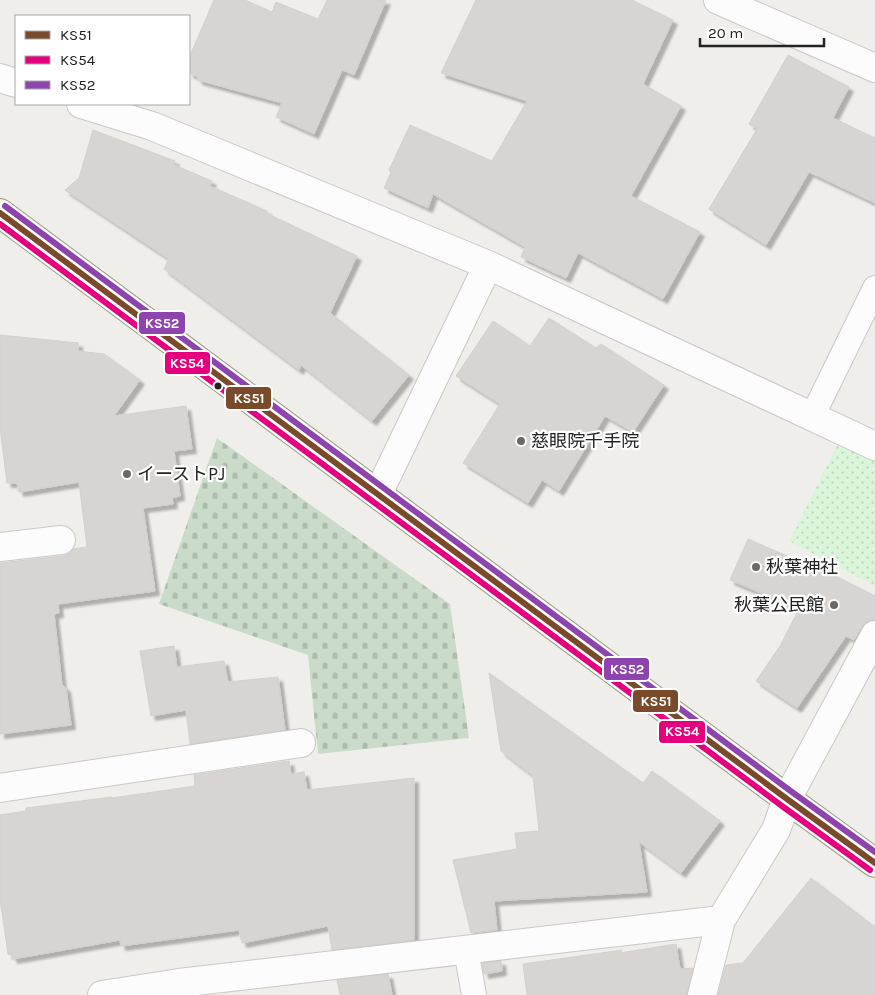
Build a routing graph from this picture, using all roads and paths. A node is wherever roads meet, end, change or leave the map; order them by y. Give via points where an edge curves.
1 (718, 0) edge
2 (875, 68) edge
3 (0, 78) edge
4 (15, 83) edge
5 (84, 105) edge
6 (0, 213) edge
7 (488, 265) junction
8 (875, 288) edge
9 (812, 417) junction
10 (875, 446) edge
11 (378, 494) junction
12 (61, 540) dead end
13 (0, 547) edge
14 (875, 635) edge
15 (301, 743) dead end
16 (0, 788) edge
17 (787, 799) junction
18 (875, 863) edge
19 (722, 920) junction
20 (466, 950) junction
21 (102, 995) edge
22 (474, 995) edge
23 (702, 995) edge

1 - 2 street
3 - 4 street
5 - 7 street via 152,126
6 - 11 main road
7 - 9 street
7 - 11 street
8 - 9 lane
9 - 10 street
11 - 17 main road
12 - 13 street
14 - 17 street
15 - 16 street
17 - 18 main road
17 - 19 street via 776,830
19 - 20 street
19 - 23 street
20 - 21 street
20 - 22 lane

